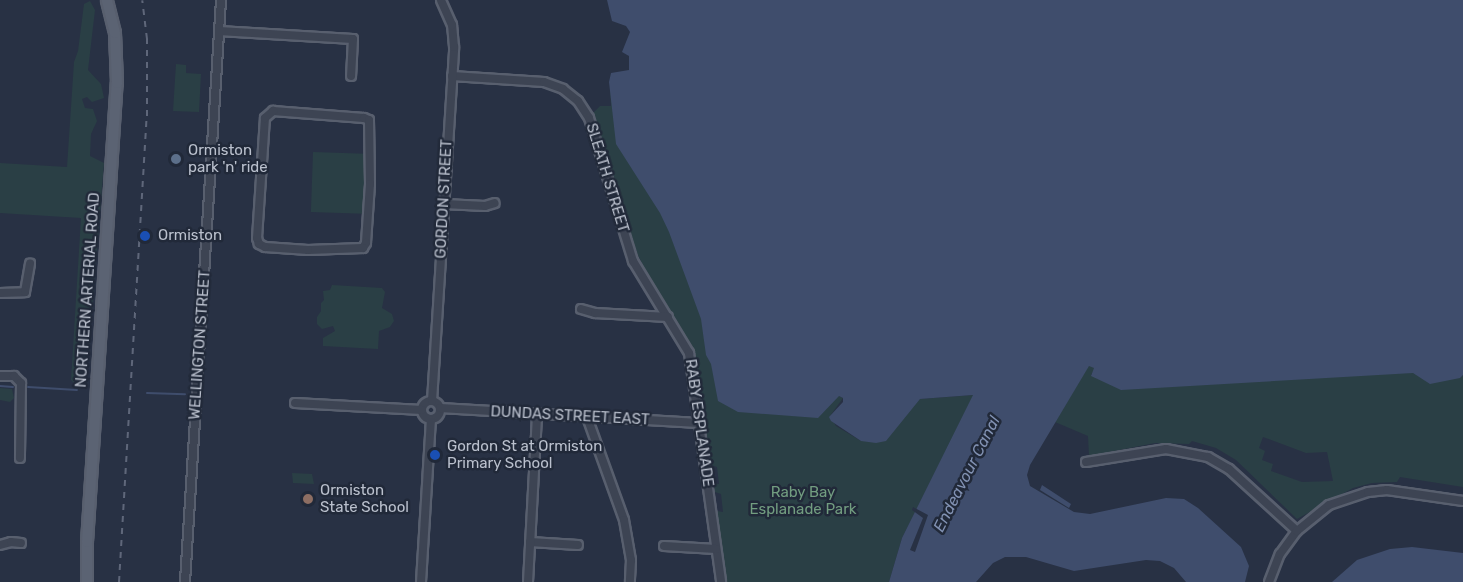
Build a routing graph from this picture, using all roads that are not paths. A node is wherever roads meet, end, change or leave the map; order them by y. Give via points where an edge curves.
1 (107, 0) edge
2 (221, 0) edge
3 (441, 0) edge
4 (219, 31) junction
5 (351, 76) dead end
6 (452, 76) junction
7 (268, 113) joint
8 (495, 203) dead end
9 (444, 204) junction
10 (627, 244) joint
11 (30, 263) dead end
12 (0, 293) edge
13 (581, 309) dead end
14 (668, 317) junction
15 (0, 376) edge
16 (432, 401) junction
17 (295, 403) dead end
18 (440, 408) junction
19 (422, 410) junction
20 (537, 414) junction
21 (586, 417) junction
22 (431, 420) junction
23 (699, 423) junction
24 (20, 458) dead end
25 (1086, 462) dead end
26 (1463, 501) edge
27 (1297, 531) junction
28 (530, 542) junction
29 (21, 543) dead end
30 (0, 545) edge
31 (578, 545) dead end
32 (664, 546) dead end
33 (716, 549) junction
34 (87, 582) edge
35 (185, 582) edge
36 (421, 582) edge
37 (528, 582) edge
38 (630, 582) edge
39 (721, 582) edge
40 (1269, 582) edge

1 - 34 main road, NORTHERN ARTERIAL ROAD via 115,33 117,83
2 - 4 street, WELLINGTON STREET
3 - 6 street, GORDON STREET via 452,25
4 - 5 street via 353,39
4 - 35 street, WELLINGTON STREET
6 - 9 street, GORDON STREET
6 - 10 street, SLEATH STREET via 544,82 563,89 578,101 589,118
7 - 7 street via 369,120 370,179 363,248 308,250 260,244 257,238
8 - 9 street
9 - 16 street, GORDON STREET
10 - 14 street, RABY ESPLANADE via 642,280
11 - 12 street via 25,292
13 - 14 street
14 - 23 street, RABY ESPLANADE via 689,353
15 - 24 street via 18,379 23,390
16 - 18 street
16 - 19 street
17 - 19 street
18 - 20 street, DUNDAS STREET EAST
18 - 22 street via 438,416
19 - 22 street via 425,418
20 - 21 street, DUNDAS STREET EAST
20 - 28 street
21 - 23 street, DUNDAS STREET EAST
21 - 38 street via 627,530
22 - 36 street
23 - 33 street, RABY ESPLANADE
25 - 27 street via 1166,449 1199,454 1229,469
26 - 27 street via 1387,490 1368,492 1329,505
27 - 40 street via 1280,554
28 - 31 street
28 - 37 street
29 - 30 street
32 - 33 street
33 - 39 street, RABY ESPLANADE

